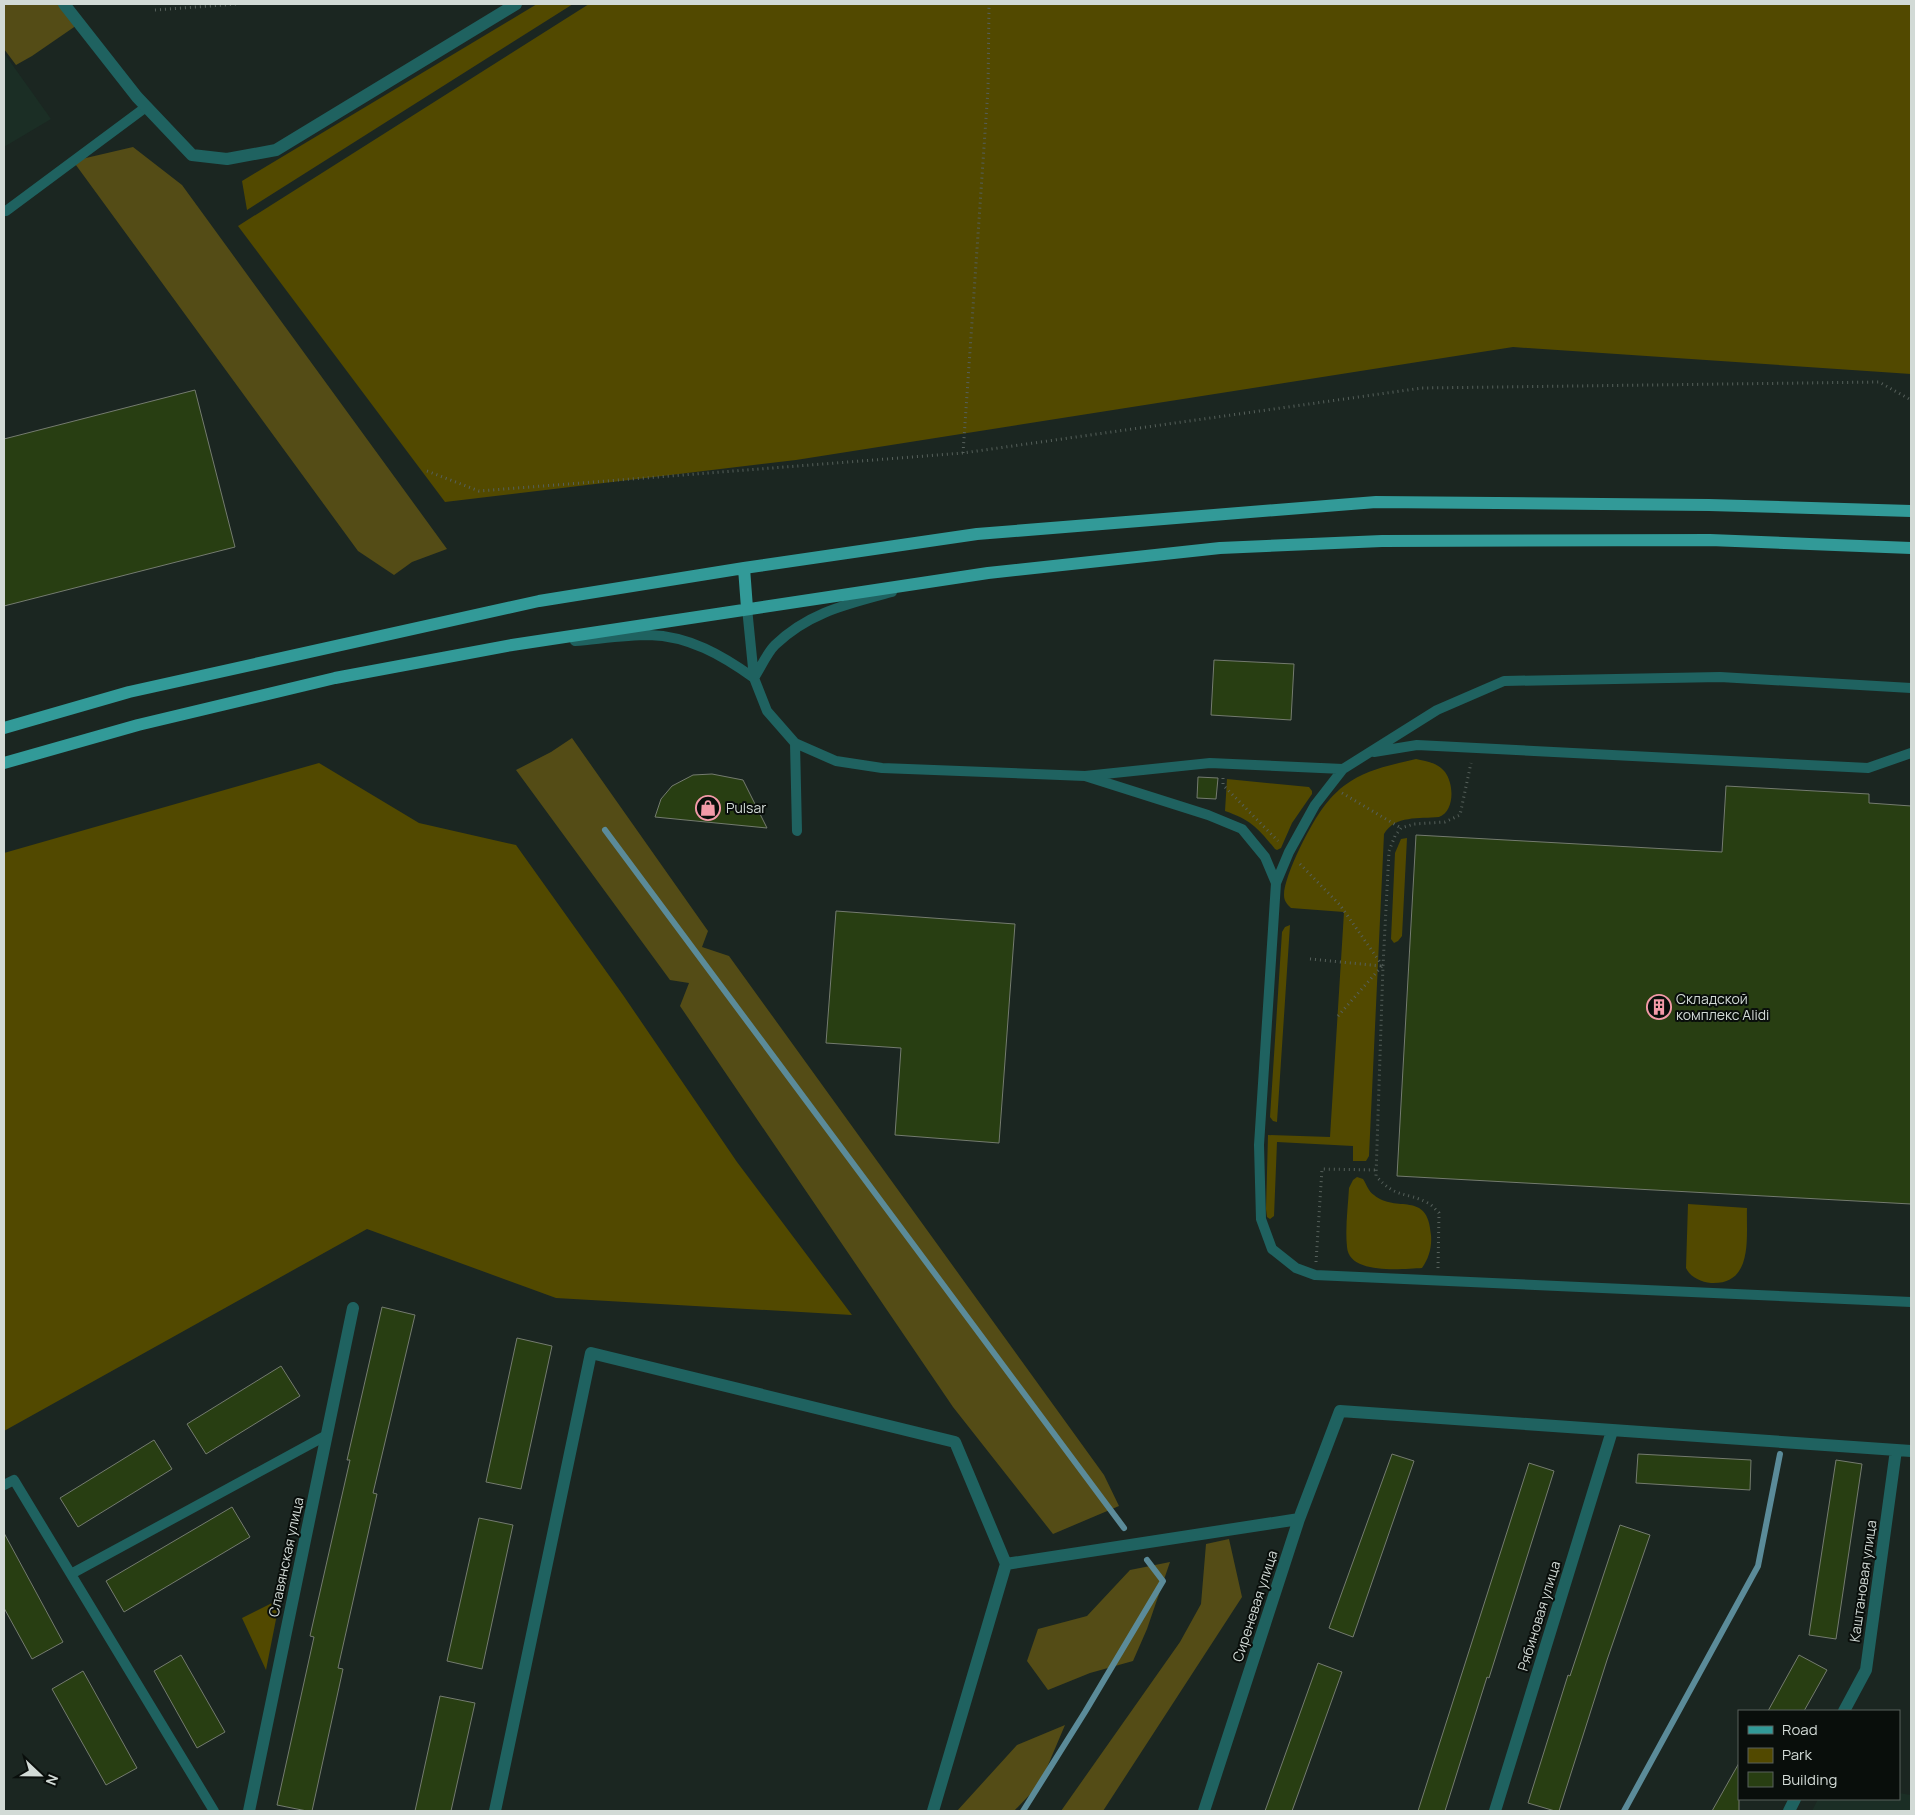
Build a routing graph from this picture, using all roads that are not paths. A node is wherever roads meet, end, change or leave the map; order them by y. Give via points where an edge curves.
1 (64, 4) edge
2 (516, 4) edge
3 (146, 107) junction
4 (6, 211) dead end
5 (1911, 511) edge
6 (1911, 548) edge
7 (744, 568) junction
8 (939, 580) junction
9 (747, 608) junction
10 (512, 646) junction
11 (754, 678) junction
12 (1911, 688) edge
13 (4, 728) edge
14 (795, 743) junction
15 (1368, 753) junction
16 (1911, 753) edge
17 (4, 763) edge
18 (1343, 769) junction
19 (1085, 776) junction
20 (797, 831) dead end
21 (1276, 883) junction
22 (1911, 1302) edge
23 (353, 1308) dead end
24 (1612, 1430) junction
25 (327, 1435) junction
26 (1896, 1450) junction
27 (1911, 1451) edge
28 (4, 1485) edge
29 (1299, 1520) junction
30 (1006, 1564) junction
31 (71, 1574) junction
32 (1845, 1710) edge
33 (1795, 1800) edge
34 (214, 1811) edge
35 (249, 1811) edge
36 (495, 1811) edge
37 (933, 1811) edge
38 (1204, 1811) edge
39 (1495, 1811) edge
40 (1789, 1811) edge

1 - 3 street
2 - 3 street via 276,150 226,159 192,155
3 - 4 lane
5 - 7 main road via 1709,505 1376,502 977,534
6 - 8 main road via 1710,540 1382,541 1220,548
7 - 9 main road
7 - 13 main road via 530,604 129,692
8 - 9 main road
8 - 11 lane via 842,606 804,621 774,646
9 - 10 main road
9 - 11 lane
10 - 11 lane via 648,635 705,648
10 - 17 main road via 304,685 138,725
11 - 14 lane via 767,711
12 - 15 lane via 1720,677 1504,682 1437,710
14 - 19 lane via 836,761 882,768
14 - 20 lane
15 - 16 lane via 1417,745 1868,768
15 - 18 lane
18 - 19 lane via 1210,763
18 - 21 lane via 1315,806
19 - 21 lane via 1242,829 1265,857
21 - 22 lane via 1260,1137 1261,1219 1272,1250 1296,1268 1315,1275
23 - 25 street, Славянская улица
24 - 26 street
24 - 29 street, Сиреневая улица via 1340,1411
24 - 39 street, Рябиновая улица
25 - 31 lane
25 - 35 street, Славянская улица
26 - 27 street
26 - 32 street, Каштановая улица via 1866,1670
28 - 31 lane via 14,1480
29 - 30 street
29 - 38 street, Сиреневая улица
30 - 36 street via 955,1442 591,1353
30 - 37 street
31 - 34 lane
33 - 40 street

